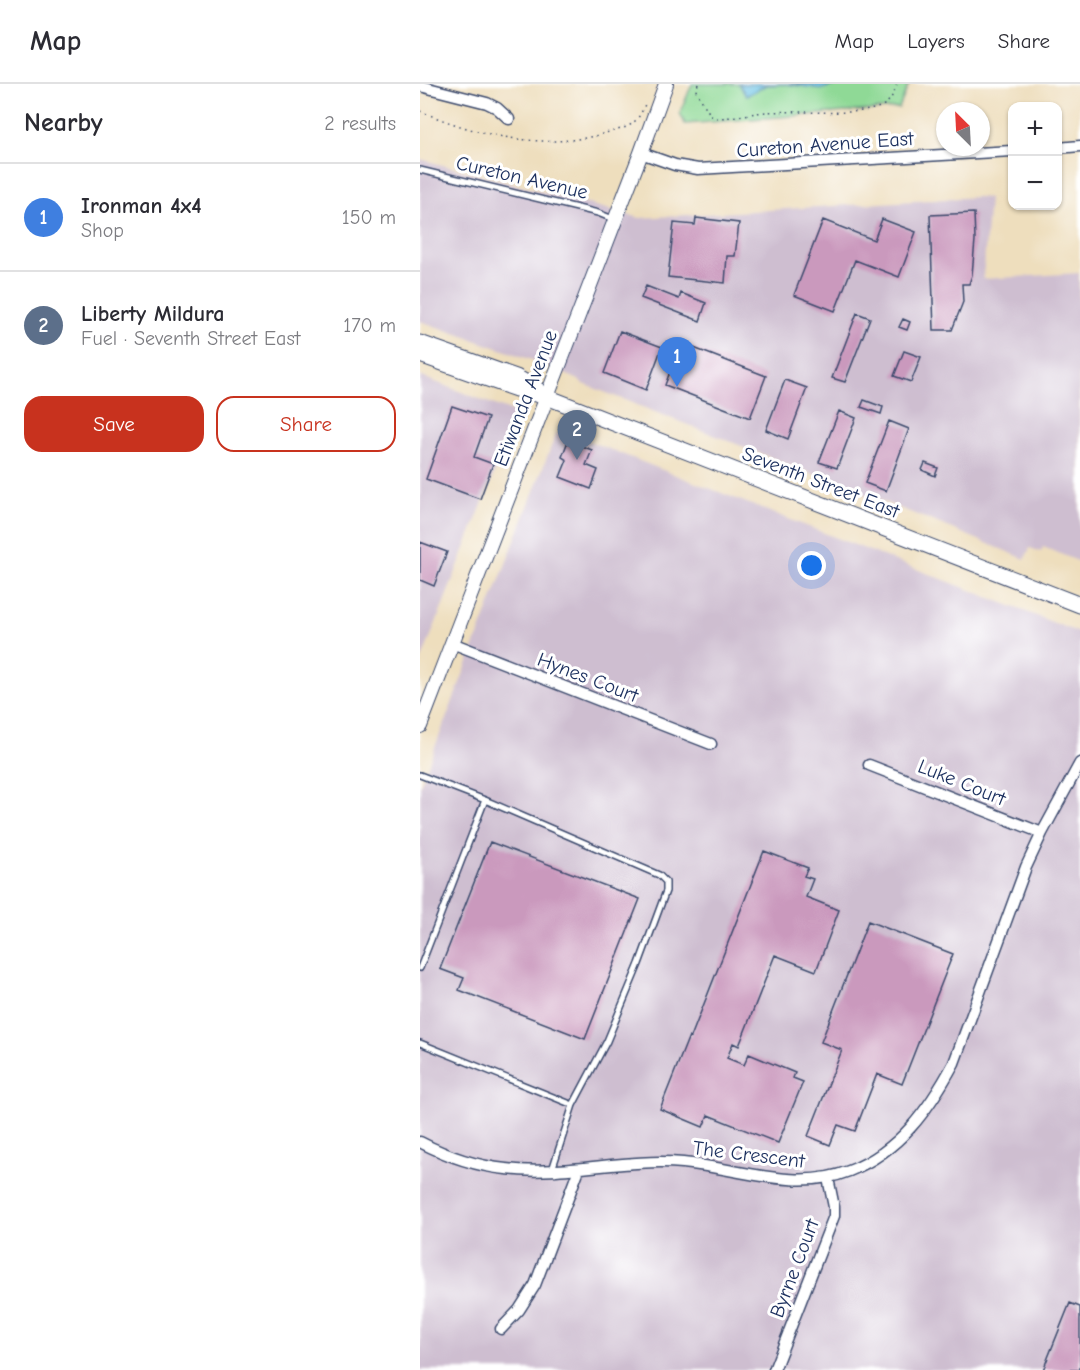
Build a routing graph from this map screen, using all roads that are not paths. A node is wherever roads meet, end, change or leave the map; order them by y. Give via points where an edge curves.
1 (666, 84) edge
2 (420, 86) edge
3 (509, 119) dead end
4 (1080, 146) edge
5 (1062, 148) edge
6 (1008, 151) edge
7 (641, 153) junction
8 (420, 170) edge
9 (615, 220) junction
10 (420, 344) edge
11 (420, 356) edge
12 (547, 397) junction
13 (1080, 605) edge
14 (452, 643) junction
15 (421, 720) edge
16 (711, 744) dead end
17 (1080, 763) edge
18 (869, 765) dead end
19 (420, 775) edge
20 (485, 800) junction
21 (1042, 833) junction
22 (420, 968) edge
23 (420, 1043) edge
24 (573, 1105) junction
25 (420, 1142) edge
26 (579, 1169) junction
27 (552, 1170) junction
28 (828, 1178) junction
29 (501, 1329) dead end
30 (774, 1370) edge

1 - 7 street, Etiwanda Avenue
2 - 3 street via 487,103
4 - 5 street
6 - 7 street, Cureton Avenue East via 698,169
7 - 9 street, Etiwanda Avenue
8 - 9 lane, Cureton Avenue
9 - 12 street, Etiwanda Avenue
10 - 12 main road via 516,377
11 - 12 main road
12 - 13 main road, Seventh Street East
12 - 14 street, Etiwanda Avenue
14 - 15 street, Etiwanda Avenue
14 - 16 street, Hynes Court
17 - 21 street, The Crescent
18 - 21 street, Luke Court
19 - 20 lane
20 - 22 lane
20 - 24 lane via 659,875 666,882 639,964 607,1041
21 - 28 street, The Crescent via 965,1036 939,1090 894,1146 864,1165
23 - 24 lane
24 - 27 lane
25 - 27 street, The Crescent via 480,1165
26 - 27 street, The Crescent
26 - 28 street, The Crescent via 681,1163 794,1180
26 - 29 street via 535,1285
28 - 30 street, Byrne Court via 834,1216

